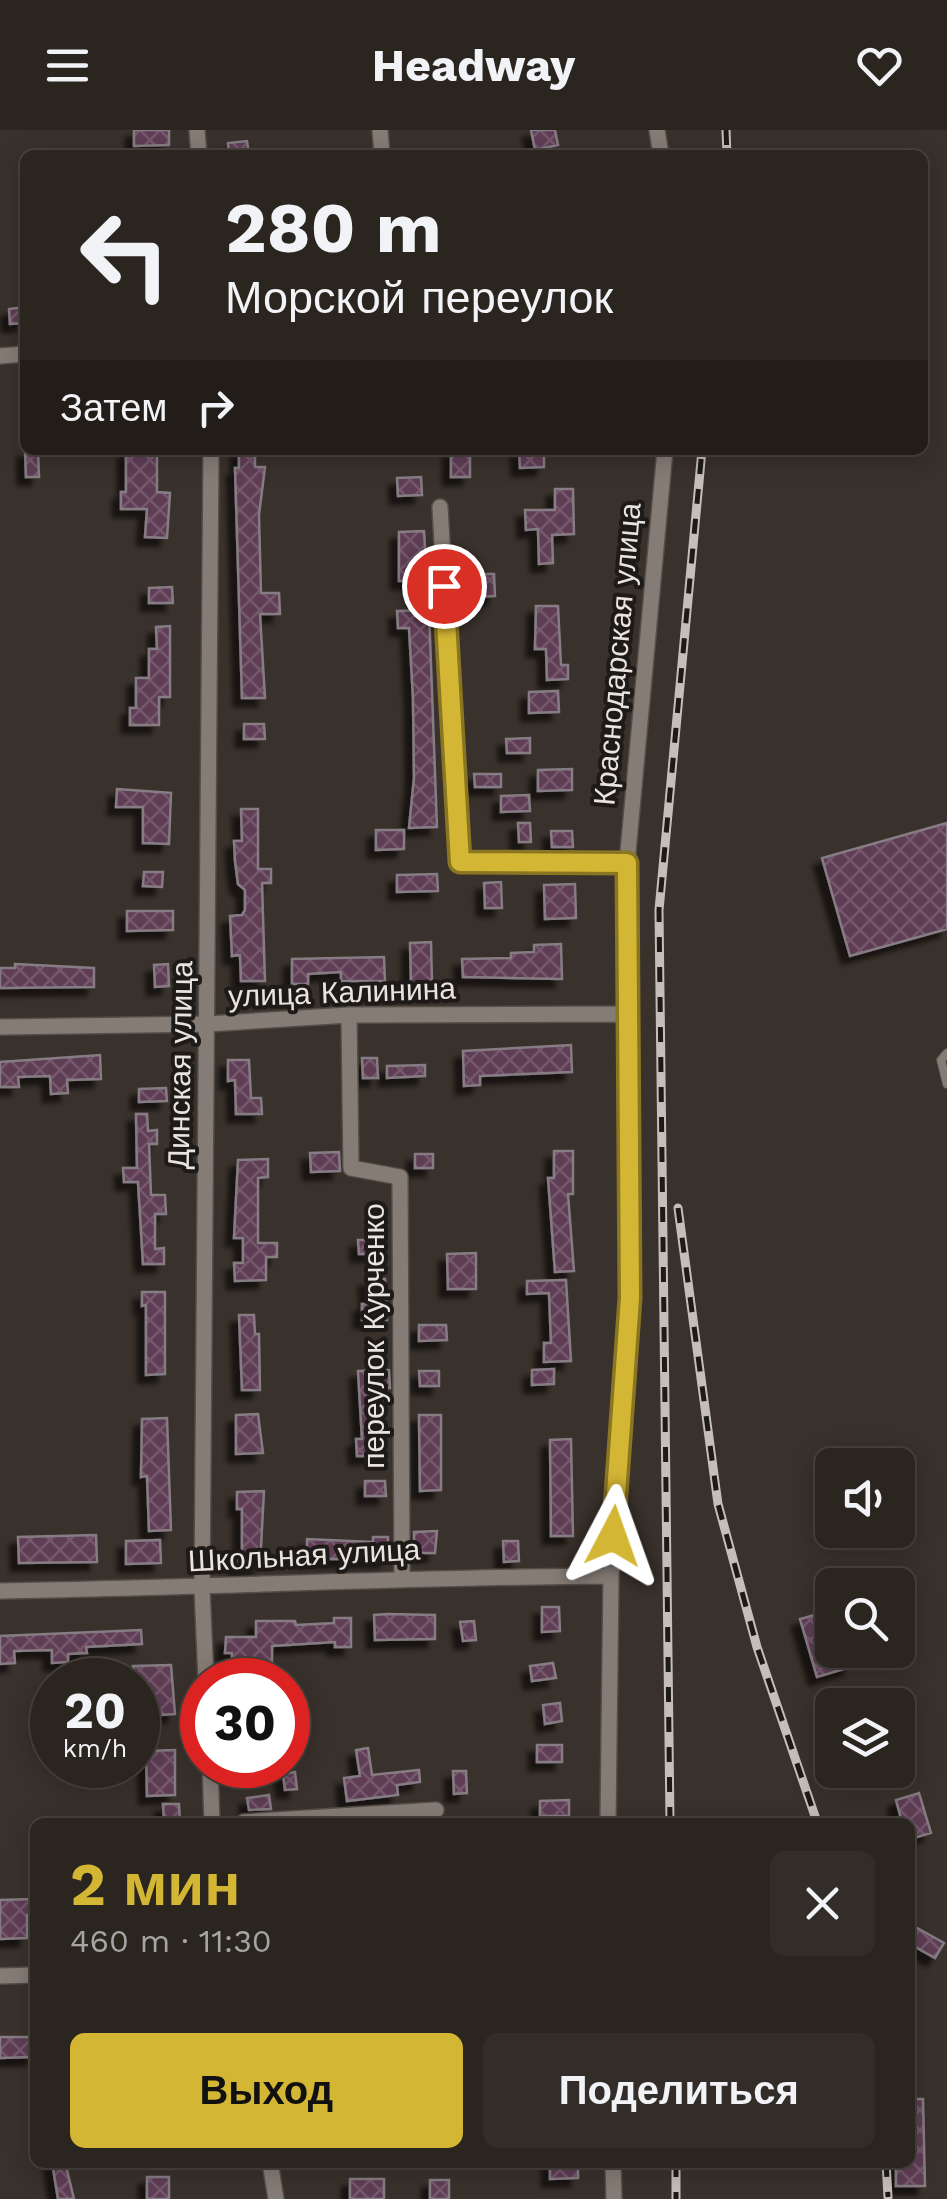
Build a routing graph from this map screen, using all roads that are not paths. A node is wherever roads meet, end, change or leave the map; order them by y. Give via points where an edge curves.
1 (211, 455) edge
2 (665, 455) edge
3 (440, 507) dead end
4 (627, 863) junction
5 (625, 1014) junction
6 (348, 1015) junction
7 (208, 1024) junction
8 (0, 1027) edge
9 (947, 1053) edge
10 (947, 1084) edge
11 (610, 1576) junction
12 (402, 1577) junction
13 (202, 1588) junction
14 (0, 1591) edge
15 (205, 1658) edge
16 (211, 1788) edge
17 (436, 1810) dead end
18 (212, 1818) edge
19 (308, 1818) edge
20 (608, 1818) edge
21 (30, 1975) edge
22 (0, 1976) edge
23 (271, 2168) edge
24 (613, 2168) edge
25 (276, 2199) edge
26 (614, 2199) edge

1 - 7 street, Динская улица
2 - 4 street, Краснодарская улица
3 - 4 street via 460,862
4 - 5 street, Краснодарская улица
5 - 6 street, улица Калинина
5 - 11 street, Краснодарская улица via 630,1298
6 - 7 street, улица Калинина
6 - 12 street, переулок Курченко via 351,1168 400,1177
7 - 8 street, улица Калинина
7 - 13 street, Динская улица
9 - 10 lane via 941,1060
11 - 12 street, Школьная улица
11 - 20 street, Краснодарская улица
12 - 13 street, Школьная улица
13 - 14 street, Школьная улица
13 - 15 street, Динская улица
16 - 18 street
17 - 19 street
21 - 22 street
23 - 25 street
24 - 26 street

